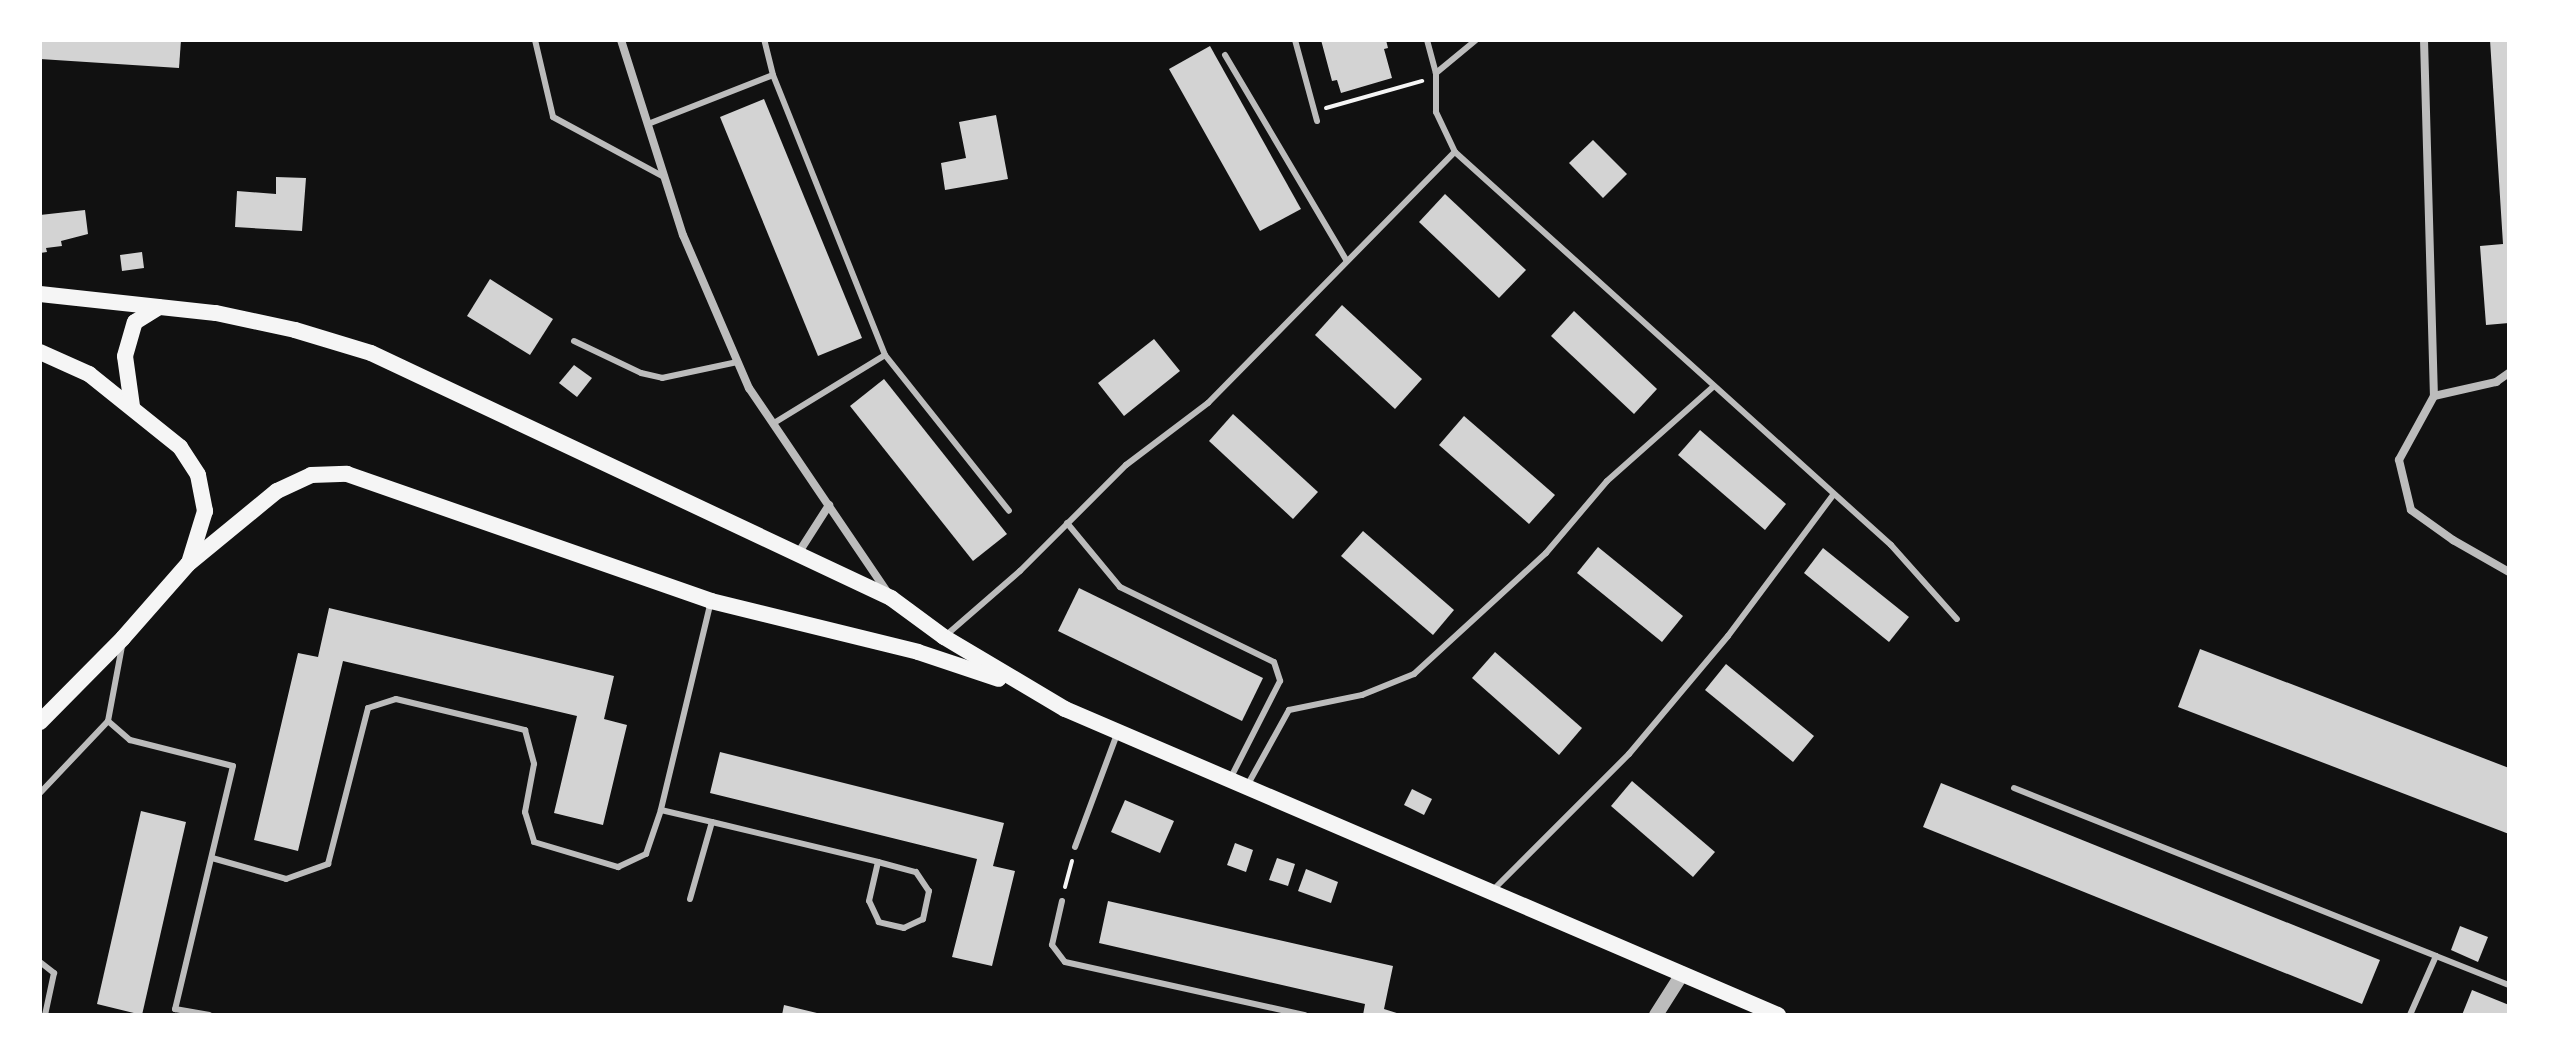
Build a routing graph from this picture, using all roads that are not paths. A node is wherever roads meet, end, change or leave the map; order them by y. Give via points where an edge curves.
1 (535, 40) edge
2 (621, 40) edge
3 (764, 40) edge
4 (1295, 40) edge
5 (1427, 40) edge
6 (1476, 40) edge
7 (2424, 40) edge
8 (1225, 55) dead end
9 (773, 75) junction
10 (1436, 75) junction
11 (1317, 121) dead end
12 (648, 124) junction
13 (1455, 152) junction
14 (664, 177) junction
15 (1346, 260) junction
16 (40, 294) edge
17 (159, 307) junction
18 (574, 341) dead end
19 (40, 352) edge
20 (885, 355) junction
21 (737, 362) junction
22 (2509, 373) edge
23 (1713, 387) junction
24 (2434, 396) junction
25 (132, 406) junction
26 (774, 423) junction
27 (1833, 495) junction
28 (829, 505) junction
29 (1009, 511) dead end
30 (1067, 523) junction
31 (799, 552) junction
32 (188, 564) junction
33 (2509, 572) edge
34 (891, 598) junction
35 (711, 601) junction
36 (1957, 619) dead end
37 (944, 637) junction
38 (123, 638) junction
39 (1027, 688) junction
40 (42, 718) edge
41 (108, 721) junction
42 (1118, 732) junction
43 (1230, 779) junction
44 (1247, 786) junction
45 (2014, 788) dead end
46 (40, 793) edge
47 (661, 810) junction
48 (712, 822) junction
49 (1075, 847) road end
50 (212, 858) junction
51 (878, 862) junction
52 (1492, 892) junction
53 (690, 899) dead end
54 (1062, 901) road end
55 (2436, 956) junction
56 (40, 962) edge
57 (1682, 974) junction
58 (2509, 985) edge
59 (45, 1015) edge
60 (209, 1015) edge
61 (1305, 1015) edge
62 (1656, 1015) edge
63 (1778, 1015) edge
64 (2410, 1015) edge

1 - 14 lane via 553,117
2 - 12 street
3 - 9 lane
4 - 11 lane
5 - 10 lane
6 - 10 lane
7 - 24 street
8 - 15 lane
9 - 12 lane
9 - 20 lane
10 - 13 lane via 1436,112
12 - 14 street
13 - 15 lane
13 - 23 lane
14 - 21 street
15 - 30 lane via 1208,403 1126,465
16 - 17 main road
17 - 25 main road via 135,322 125,356
17 - 31 main road via 295,330 371,353
18 - 21 lane via 662,378
19 - 25 main road via 89,374
20 - 26 lane
20 - 29 lane
21 - 26 street
22 - 24 street via 2496,382
23 - 27 lane
23 - 44 lane via 1607,481 1546,553 1414,674 1362,695 1289,710
24 - 33 street via 2399,460 2411,510
25 - 32 main road via 180,447 198,475 205,511
26 - 28 street
27 - 36 lane via 1891,545
27 - 52 lane via 1728,636 1629,754
28 - 31 street
28 - 34 street
30 - 37 lane
30 - 43 lane via 1120,587 1274,662 1280,681
31 - 34 main road
32 - 35 main road via 277,491 311,475 347,474
32 - 38 main road
34 - 37 main road
35 - 39 main road via 918,652
35 - 47 lane
37 - 39 main road
38 - 40 main road
38 - 41 lane
39 - 42 main road
41 - 46 lane
41 - 50 lane via 130,740 233,766
42 - 43 main road
42 - 49 lane
43 - 44 main road
44 - 52 main road
45 - 55 lane
47 - 48 lane
47 - 50 lane via 646,854 618,867 534,842 525,812 534,764 525,730 396,699 368,708 328,864 286,879
48 - 51 lane
48 - 53 lane
50 - 60 lane via 175,1009
51 - 51 lane via 916,872 929,891 923,919 904,928 879,922 869,901
52 - 57 main road
54 - 61 lane via 1052,945 1065,962
55 - 58 lane
55 - 64 lane
56 - 59 lane via 54,973
57 - 62 street
57 - 63 main road

